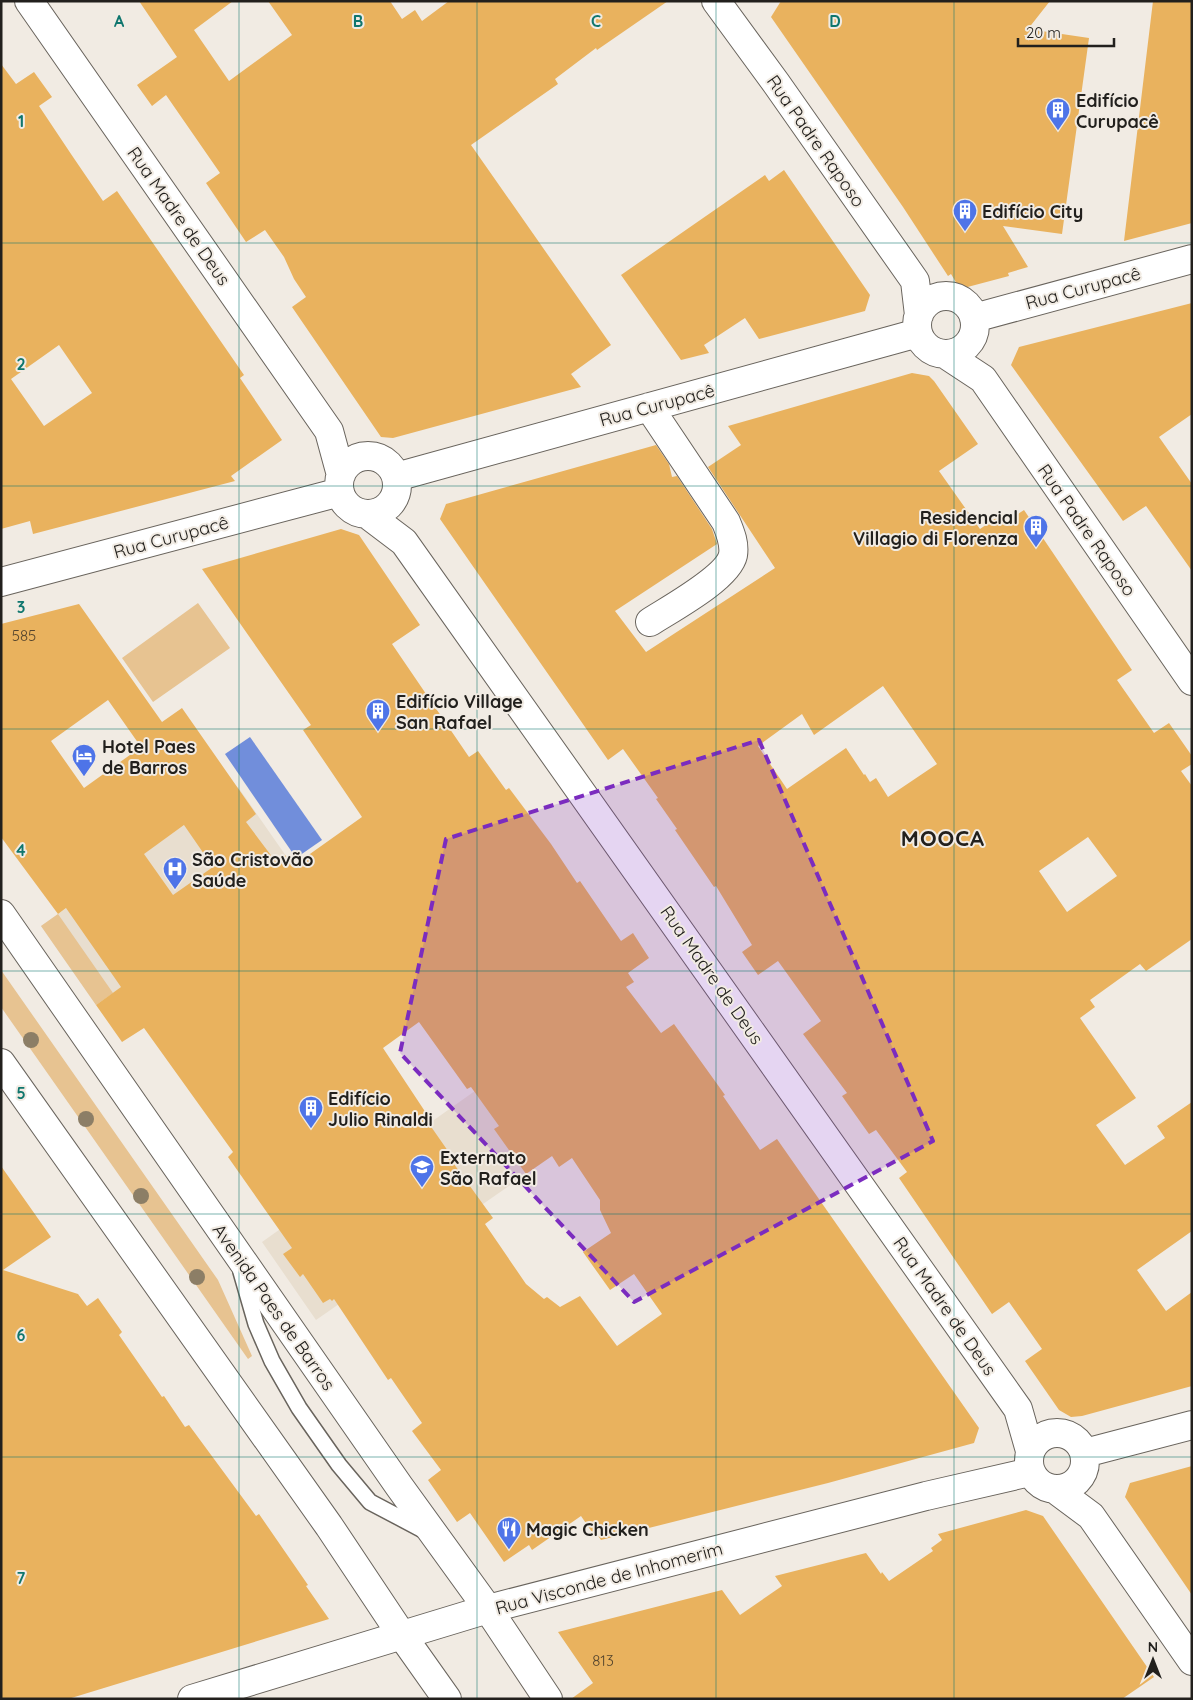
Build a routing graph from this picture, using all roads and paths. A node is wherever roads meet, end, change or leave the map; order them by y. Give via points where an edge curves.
1 (29, 1) edge
2 (716, 1) edge
3 (1192, 259) edge
4 (915, 281) junction
5 (948, 296) junction
6 (919, 324) junction
7 (974, 326) junction
8 (945, 354) junction
9 (983, 379) junction
10 (650, 407) junction
11 (329, 431) junction
12 (368, 456) junction
13 (340, 483) junction
14 (396, 486) junction
15 (367, 514) junction
16 (404, 542) junction
17 (1, 582) edge
18 (650, 622) dead end
19 (1192, 681) edge
20 (1, 914) edge
21 (1, 1064) edge
22 (237, 1252) junction
23 (1018, 1409) junction
24 (1192, 1425) edge
25 (1057, 1432) junction
26 (1030, 1461) junction
27 (1084, 1462) junction
28 (1056, 1490) junction
29 (1091, 1516) junction
30 (435, 1537) junction
31 (488, 1609) junction
32 (401, 1634) junction
33 (1192, 1660) edge
34 (192, 1699) edge
35 (448, 1699) edge
36 (548, 1699) edge

1 - 11 street, Rua Madre de Deus
2 - 4 street, Rua Padre Raposo
3 - 7 street, Rua Curupacê
4 - 5 street
4 - 6 street, Rua Padre Raposo
5 - 6 street via 930,301
5 - 7 street via 964,303
6 - 8 street via 922,341 928,348
6 - 10 street, Rua Curupacê
7 - 8 street via 962,349
7 - 9 street, Rua Padre Raposo
8 - 9 street, Rua Padre Raposo
9 - 19 street, Rua Padre Raposo
10 - 14 street, Rua Curupacê
10 - 18 street via 726,522 733,540 733,555 727,567 711,582
11 - 12 street, Rua Madre de Deus
11 - 13 street, Rua Madre de Deus
12 - 13 street via 360,457 345,467
12 - 14 street via 386,462 392,469
13 - 15 street via 350,507
13 - 17 street, Rua Curupacê
14 - 15 street via 391,502 384,509
14 - 16 street, Rua Madre de Deus
15 - 16 street, Rua Madre de Deus
16 - 23 street, Rua Madre de Deus
20 - 22 street, Avenida Paes de Barros
21 - 32 street via 323,1518
22 - 30 street, Avenida Paes de Barros
22 - 30 lane via 256,1324 272,1361 299,1408 370,1502
23 - 25 street, Rua Madre de Deus
23 - 26 street, Rua Madre de Deus
24 - 27 street
25 - 26 street via 1041,1437
25 - 27 street via 1070,1435 1079,1442
26 - 28 street via 1036,1481
26 - 31 street, Rua Visconde de Inhomerim via 926,1496
27 - 28 street via 1073,1484
27 - 29 street
28 - 29 street
29 - 33 street
30 - 31 street, Avenida Paes de Barros
31 - 32 street, Rua Visconde de Inhomerim
31 - 36 street, Avenida Paes de Barros
32 - 34 street, Rua Visconde de Inhomerim
32 - 35 street

